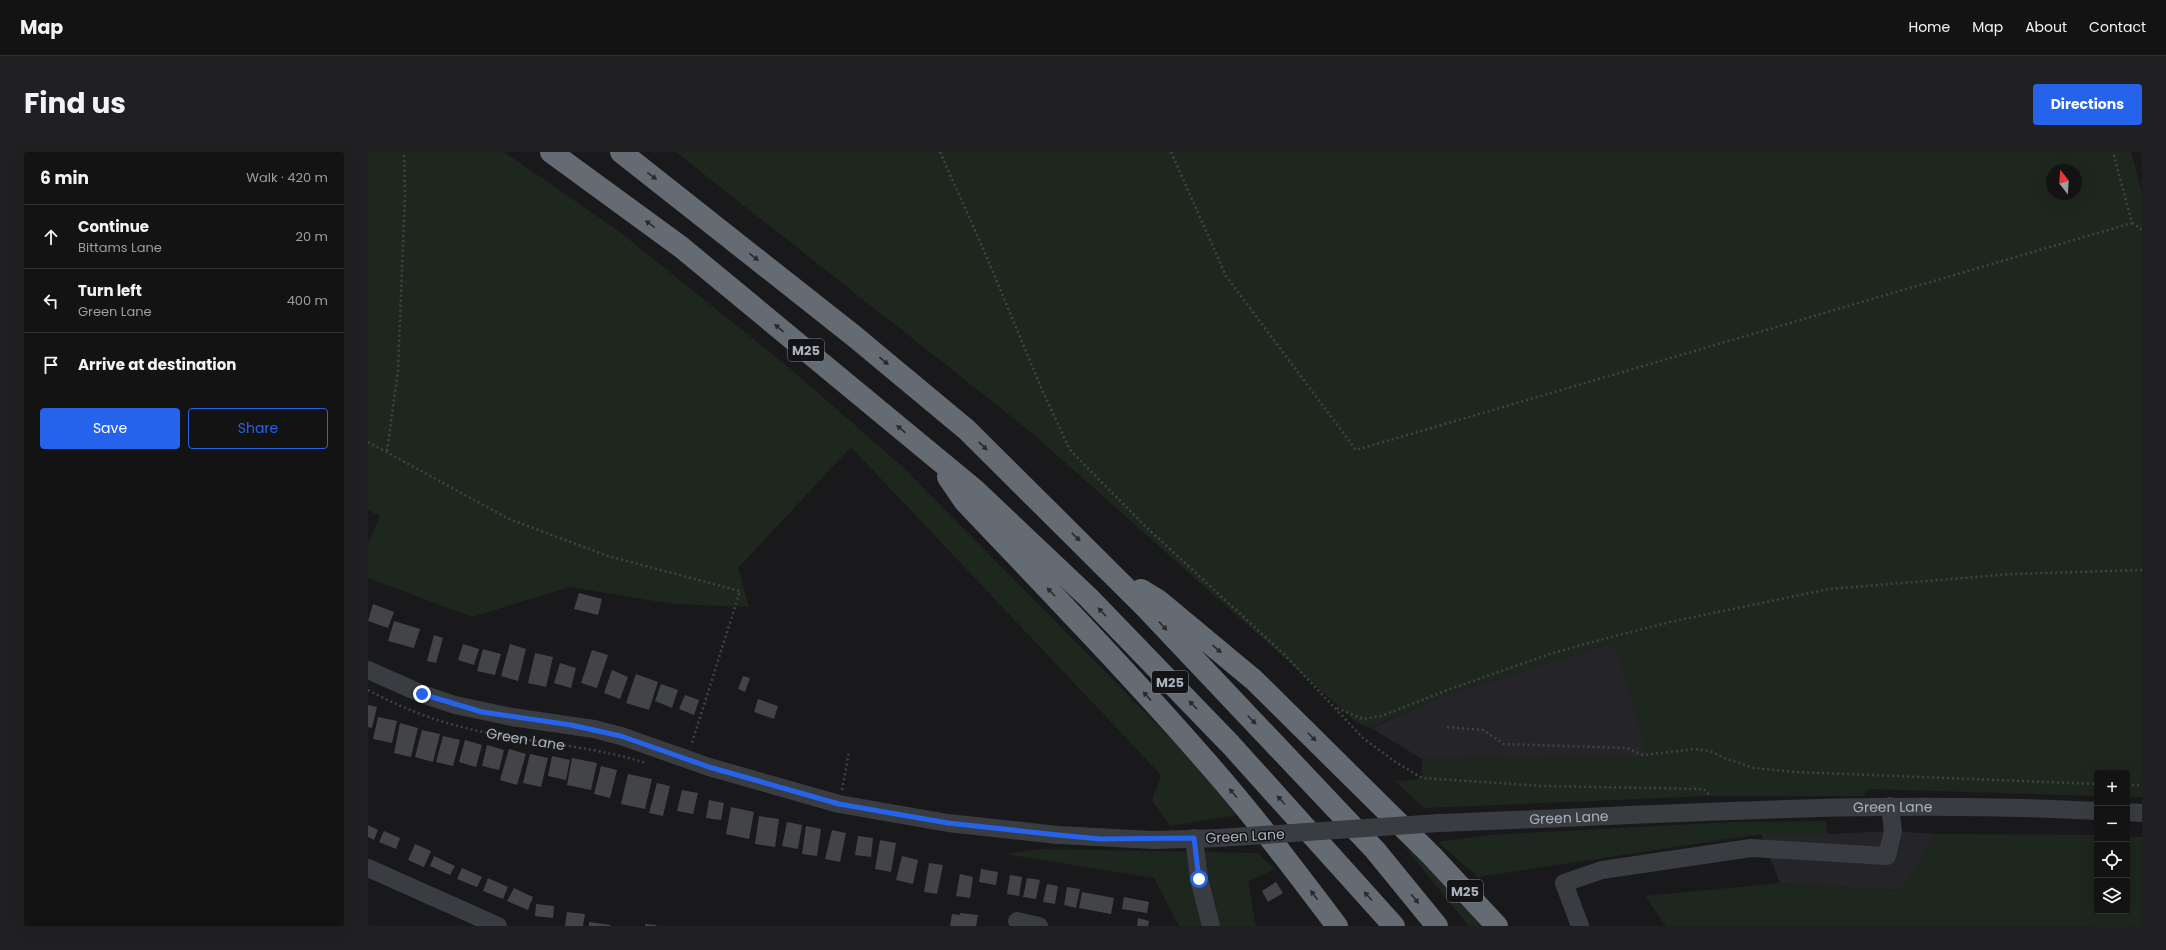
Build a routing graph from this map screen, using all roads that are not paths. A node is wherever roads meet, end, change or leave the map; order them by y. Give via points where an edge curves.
1 (551, 152) edge
2 (621, 152) edge
3 (931, 454) junction
4 (1107, 567) junction
5 (368, 670) edge
6 (1890, 806) junction
7 (2094, 811) edge
8 (2130, 812) edge
9 (2142, 813) edge
10 (1194, 838) junction
11 (368, 868) edge
12 (1017, 919) edge
13 (498, 926) edge
14 (1039, 926) edge
15 (1212, 926) edge
16 (1337, 926) edge
17 (1394, 926) edge
18 (1437, 926) edge
19 (1497, 926) edge
20 (1580, 926) edge

3 -> 1 highway, M25 via 681,247
2 -> 4 highway, M25 via 854,336 967,430
16 -> 3 highway, M25 via 1204,759 1097,640 965,502
17 -> 3 highway, M25 via 1231,745 1088,597 975,490
4 -> 18 highway, M25 via 1375,850
4 -> 19 highway, M25 via 1160,601 1254,680 1432,856
5 - 10 street, Green Lane via 422,694 455,705 621,736 832,806 948,823 1058,835 1109,839
6 - 7 street, Green Lane via 2021,807
6 - 10 street, Green Lane, bridge via 1439,823
6 - 20 street via 1893,831 1887,856 1751,848 1602,870 1564,884
8 - 9 street
10 - 15 street via 1199,879
11 - 13 street
12 - 14 street

